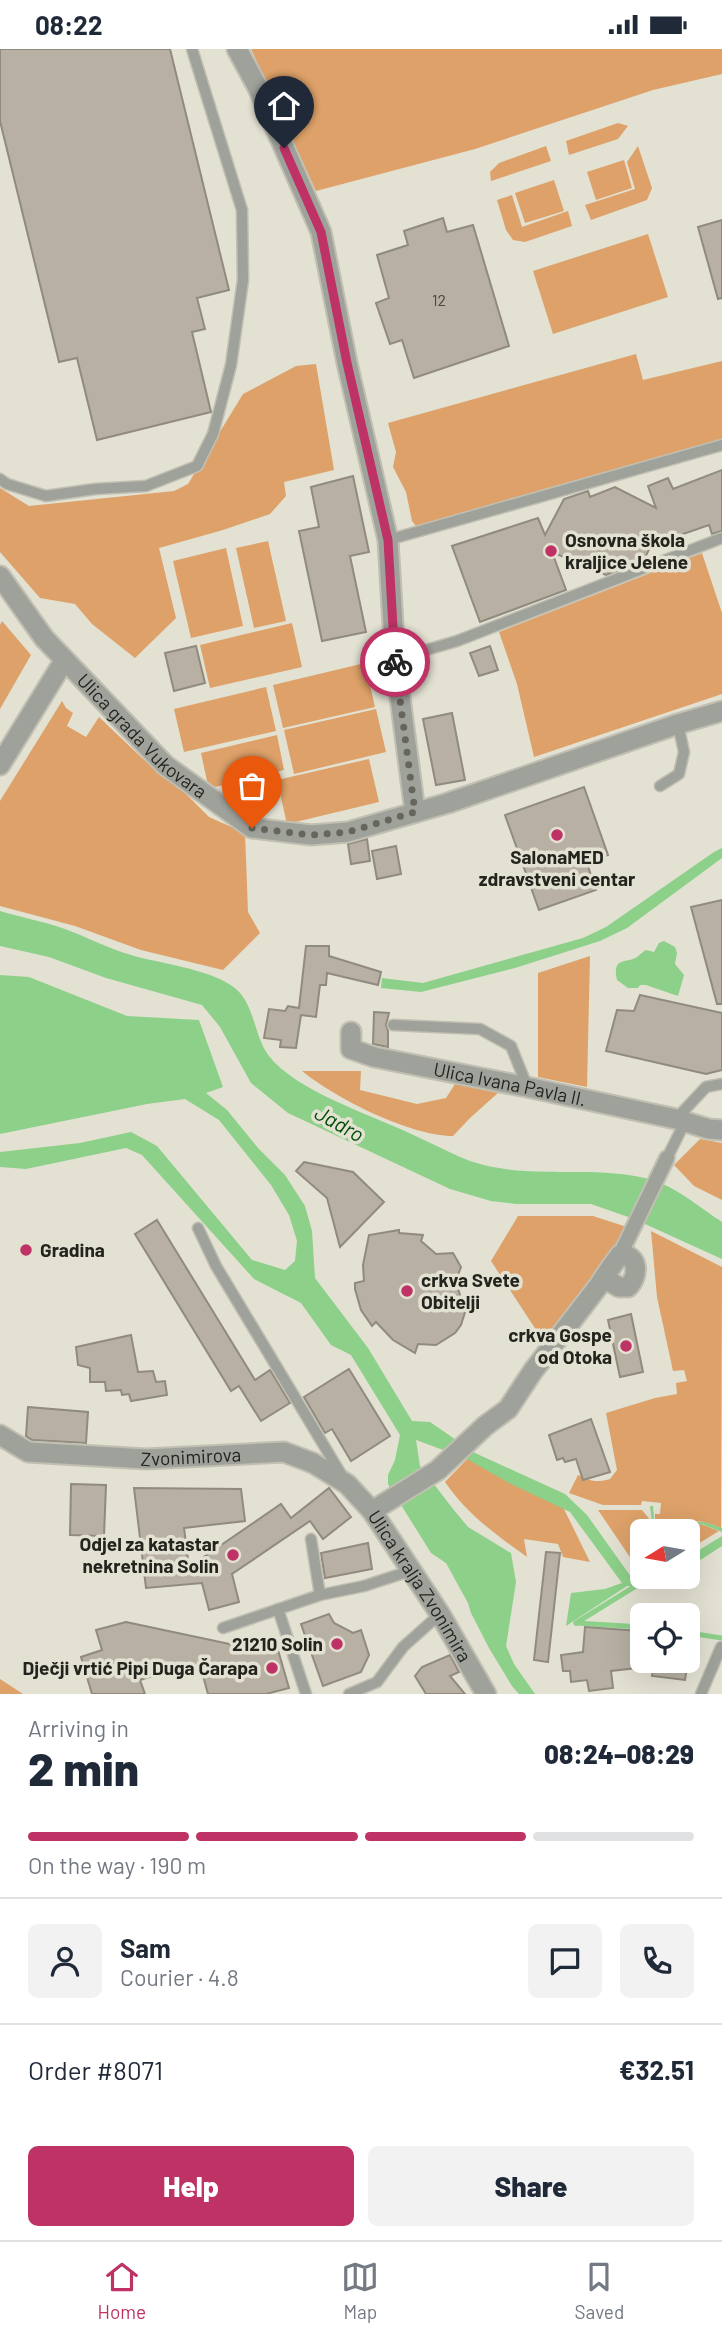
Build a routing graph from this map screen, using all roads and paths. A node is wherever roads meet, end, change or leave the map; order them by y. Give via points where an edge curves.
1 (192, 49) edge
2 (237, 49) edge
3 (722, 445) edge
4 (0, 479) edge
5 (722, 538) edge
6 (388, 540) junction
7 (0, 576) edge
8 (395, 659) junction
9 (64, 661) junction
10 (722, 711) edge
11 (678, 724) junction
12 (0, 765) edge
13 (660, 786) dead end
14 (415, 812) junction
15 (393, 1025) dead end
16 (351, 1032) dead end
17 (722, 1084) edge
18 (527, 1087) junction
19 (680, 1121) junction
20 (722, 1130) edge
21 (667, 1159) joint
22 (198, 1229) dead end
23 (620, 1255) junction
24 (604, 1278) junction
25 (0, 1435) edge
26 (347, 1484) junction
27 (372, 1511) junction
28 (311, 1539) dead end
29 (410, 1571) junction
30 (320, 1595) junction
31 (278, 1609) junction
32 (440, 1614) junction
33 (223, 1628) dead end
34 (721, 1647) edge
35 (306, 1694) edge
36 (349, 1694) edge
37 (486, 1694) edge
38 (701, 1694) edge

1 - 4 lane via 242,210 243,280 231,365 213,434 197,466 146,486 46,496
2 - 6 street via 321,232
3 - 6 lane
5 - 8 lane via 457,641
6 - 8 street
7 - 9 street, Ulica grada Vukovara
8 - 14 street
9 - 12 street
9 - 14 street, Ulica grada Vukovara via 165,765 252,828 311,835 348,832
10 - 11 street, Ulica grada Vukovara
11 - 13 lane via 684,752 679,774
11 - 14 street, Ulica grada Vukovara
15 - 18 lane via 480,1029 511,1046
16 - 18 street, Ulica Ivana Pavla II. via 351,1049 374,1057
17 - 19 lane via 706,1087
18 - 19 street, Ulica Ivana Pavla II.
19 - 20 street, Ulica Ivana Pavla II.
19 - 21 lane
21 - 23 street
22 - 26 lane
23 - 24 street
23 - 24 street via 632,1258 636,1278 624,1289
24 - 27 street via 508,1409 438,1470
25 - 26 street, Zvonimirova via 29,1452 146,1459 285,1453 313,1463
26 - 27 street, Ulica kralja Zvonimira
27 - 29 street, Ulica kralja Zvonimira
28 - 30 lane
29 - 30 lane
29 - 32 street, Ulica kralja Zvonimira
30 - 31 lane
31 - 33 lane
31 - 35 lane
32 - 36 lane via 402,1647 377,1682
32 - 37 street, Ulica kralja Zvonimira
34 - 38 lane

